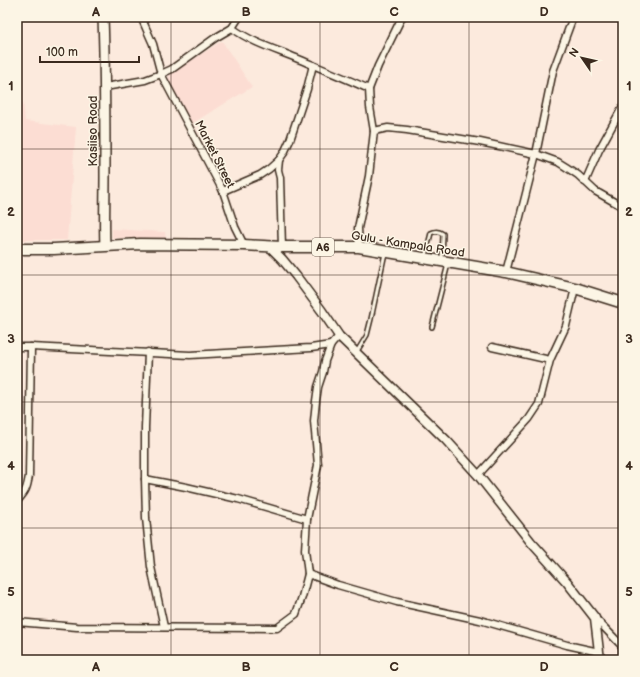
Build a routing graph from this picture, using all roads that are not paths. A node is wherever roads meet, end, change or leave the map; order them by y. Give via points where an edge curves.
1 (103, 17) edge
2 (141, 17) edge
3 (239, 17) edge
4 (402, 17) edge
5 (574, 17) edge
6 (232, 28) junction
7 (313, 65) junction
8 (161, 74) junction
9 (105, 88) junction
10 (369, 89) junction
11 (623, 106) edge
12 (374, 131) junction
13 (536, 154) junction
14 (279, 160) junction
15 (585, 182) junction
16 (223, 191) junction
17 (623, 208) edge
18 (244, 245) junction
19 (105, 246) junction
20 (270, 246) junction
21 (282, 247) junction
22 (360, 247) junction
23 (17, 250) edge
24 (385, 251) junction
25 (424, 258) junction
26 (446, 262) junction
27 (506, 272) junction
28 (575, 288) junction
29 (623, 303) edge
30 (432, 327) dead end
31 (339, 336) junction
32 (331, 345) junction
33 (17, 347) edge
34 (31, 347) junction
35 (492, 347) dead end
36 (148, 352) junction
37 (356, 353) junction
38 (550, 360) junction
39 (478, 475) junction
40 (145, 479) junction
41 (17, 500) edge
42 (307, 519) junction
43 (308, 574) junction
44 (596, 618) junction
45 (17, 622) edge
46 (164, 627) junction
47 (623, 647) edge
48 (600, 656) edge

1 - 9 main road, Kasiiso Road
2 - 8 street, Market Street via 153,44
3 - 6 street
4 - 10 street
5 - 13 street via 553,71
6 - 7 street via 255,42
6 - 8 street
7 - 10 street
7 - 14 street via 290,140
8 - 9 street
8 - 16 street, Market Street
9 - 19 main road, Kasiiso Road
10 - 12 street
11 - 15 street
12 - 13 street via 388,128 407,130
12 - 22 street via 369,176 358,228
13 - 15 street via 558,162
13 - 27 street
14 - 16 street via 260,175
14 - 21 street
15 - 17 street
16 - 18 street, Market Street
18 - 19 main road, Gulu - Kampala Road / A6
18 - 20 main road, Gulu - Kampala Road / A6
19 - 23 main road, Gulu - Kampala Road / A6
20 - 21 main road, Gulu - Kampala Road / A6
20 - 31 street via 296,276
21 - 22 main road, Gulu - Kampala Road / A6
22 - 24 main road, Gulu - Kampala Road / A6
24 - 25 main road, Gulu - Kampala Road / A6
24 - 37 lane via 367,335
25 - 26 main road, Gulu - Kampala Road / A6
25 - 26 lane via 431,234 434,231 440,232 443,234
26 - 27 main road, Gulu - Kampala Road / A6
26 - 30 lane
27 - 28 main road, Gulu - Kampala Road / A6
28 - 29 main road, Gulu - Kampala Road / A6
28 - 38 street via 566,326
31 - 32 street
31 - 37 street
32 - 36 street via 190,355
32 - 42 street via 316,401 314,421 318,465
33 - 34 street
34 - 36 street
34 - 41 street via 29,476 27,487
35 - 38 street
36 - 40 street
37 - 39 street via 446,440
38 - 39 street via 539,404 534,412
39 - 44 street
40 - 42 street via 238,499
40 - 46 street via 151,567
42 - 43 street via 305,550
43 - 46 street via 296,614 277,628
43 - 48 street via 397,602 480,620
44 - 47 street
44 - 48 street
45 - 46 street

